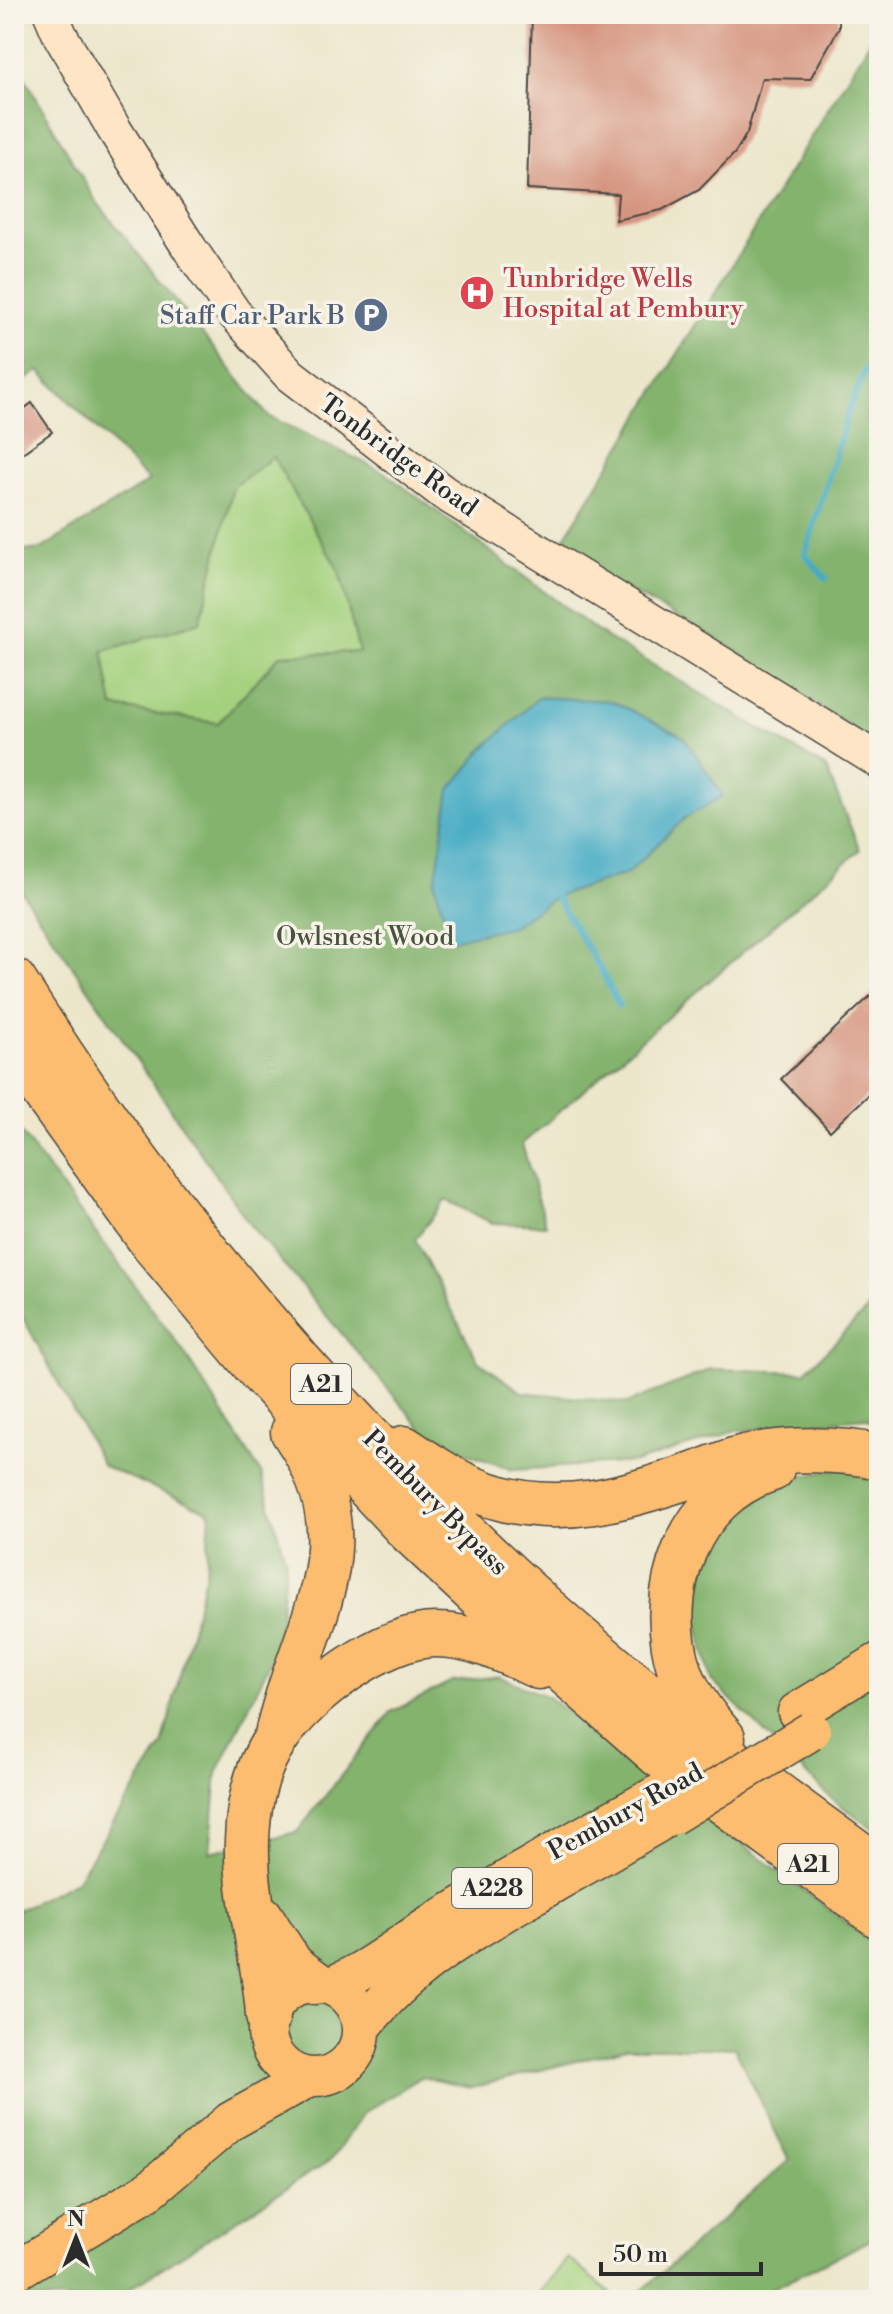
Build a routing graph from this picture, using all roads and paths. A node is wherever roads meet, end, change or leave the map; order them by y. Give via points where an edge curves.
1 (51, 14) edge
2 (879, 761) edge
3 (14, 981) edge
4 (14, 1051) edge
5 (263, 1375) junction
6 (339, 1404) junction
7 (810, 1452) junction
8 (879, 1457) edge
9 (879, 1662) edge
10 (578, 1684) junction
11 (879, 1692) edge
12 (804, 1722) junction
13 (277, 1736) junction
14 (771, 1791) junction
15 (664, 1805) junction
16 (879, 1869) edge
17 (252, 1901) junction
18 (879, 1916) edge
19 (322, 1984) junction
20 (362, 2027) junction
21 (269, 2031) junction
22 (310, 2077) junction
23 (231, 2121) junction
24 (14, 2272) edge

1 - 2 street, Tonbridge Road via 106,115 190,249 234,313 290,375 444,493
3 - 6 highway, Pembury Bypass / A21 via 183,1219
4 - 5 highway, Pembury Bypass / A21 via 153,1244
5 - 10 highway, Pembury Bypass / A21 via 406,1528
5 - 13 highway, A21 via 323,1485 331,1537 325,1588
6 - 7 highway, A21 via 465,1486 547,1506 608,1502 744,1457
6 - 14 highway, Pembury Bypass / A21 via 513,1578
7 - 8 highway, A21 via 841,1450
7 - 14 highway, A21 via 754,1475 707,1511 685,1548 673,1594 671,1619 681,1673 711,1725
9 - 12 main road, Pembury Road / A228
10 - 13 highway, A21 via 465,1638 407,1639 345,1671
10 - 18 highway, Pembury Bypass / A21 via 658,1754
11 - 12 main road, Pembury Road / A228
12 - 15 main road, Pembury Road / A228
13 - 17 highway, A21 via 253,1791 249,1815
14 - 16 highway, Pembury Bypass / A21
15 - 19 main road, Pembury Road / A228 via 544,1856 365,1970
15 - 20 main road, Pembury Road / A228 via 410,1973
17 - 19 highway, A21 via 292,1966
17 - 21 highway, A21
19 - 20 main road via 352,2002
19 - 21 main road via 299,1985 286,1992 275,2002
20 - 22 main road via 360,2043 347,2063 326,2076
21 - 22 main road via 276,2058 285,2068
21 - 23 main road
22 - 23 main road
23 - 24 main road via 151,2189

